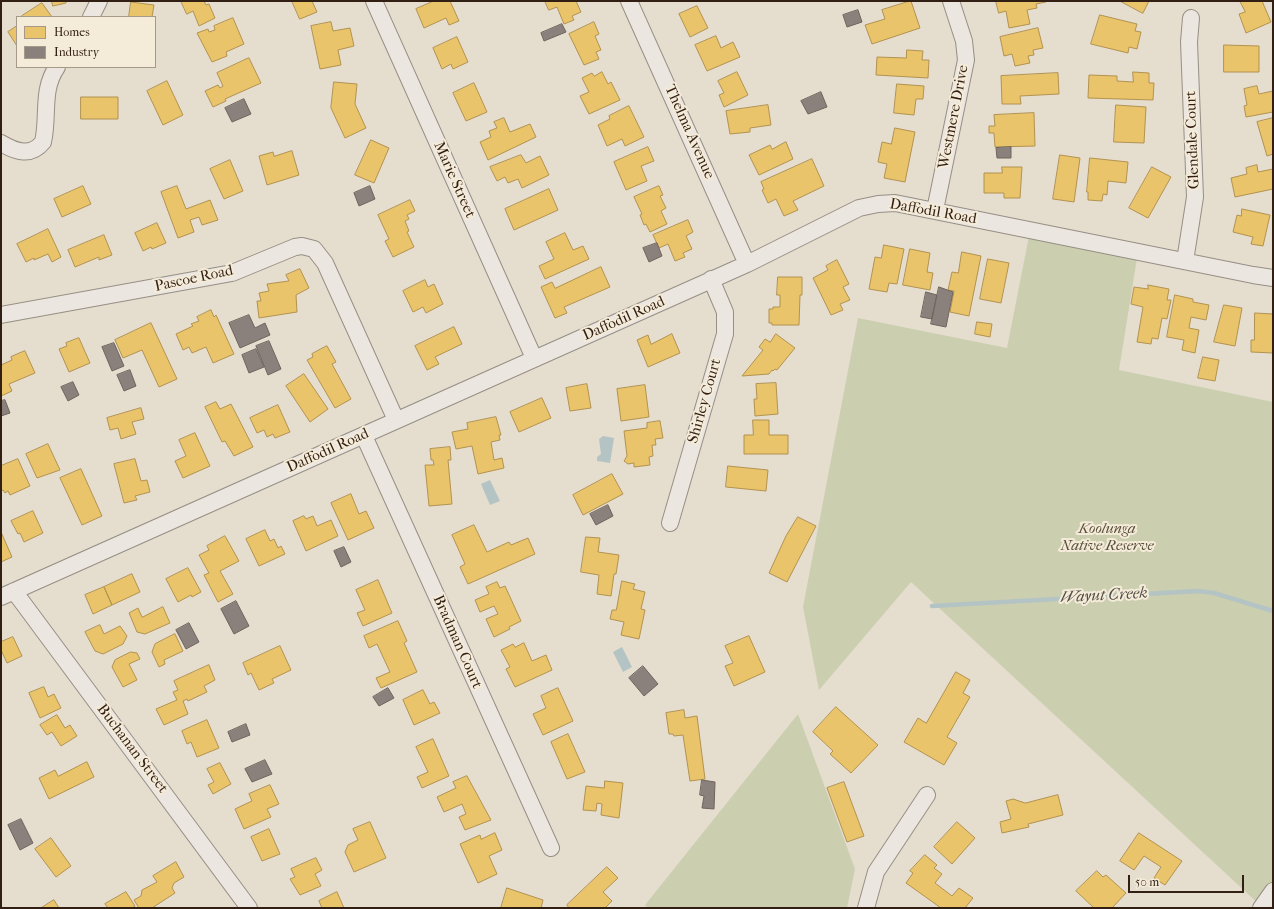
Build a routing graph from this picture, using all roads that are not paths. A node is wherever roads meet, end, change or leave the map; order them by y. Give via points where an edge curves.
1 (99, 1) edge
2 (374, 1) edge
3 (629, 1) edge
4 (951, 1) edge
5 (92, 16) edge
6 (1191, 18) dead end
7 (56, 68) edge
8 (1, 143) edge
9 (935, 210) junction
10 (1185, 262) junction
11 (747, 264) junction
12 (1273, 278) edge
13 (711, 279) junction
14 (1, 315) edge
15 (534, 358) junction
16 (396, 420) junction
17 (364, 436) junction
18 (670, 523) dead end
19 (7, 594) edge
20 (928, 794) dead end
21 (551, 848) dead end
22 (1273, 891) edge
23 (249, 908) edge
24 (866, 908) edge
25 (1261, 908) edge

1 - 5 street
2 - 15 street, Marie Street
3 - 11 street, Thelma Avenue
4 - 9 street, Westmere Drive via 964,41 966,60
6 - 10 street, Glendale Court via 1189,42 1195,197
7 - 8 street via 47,87 43,142 34,150 27,152 11,149
9 - 10 street, Daffodil Road
9 - 11 street, Daffodil Road via 895,203 859,208
10 - 12 street, Daffodil Road
11 - 13 street, Daffodil Road
13 - 15 street, Daffodil Road
13 - 18 street, Shirley Court via 725,312 725,334
14 - 16 street, Pascoe Road via 232,273 295,247 308,247 314,249 325,263
15 - 16 street, Daffodil Road
16 - 17 street, Daffodil Road
17 - 19 street, Daffodil Road
17 - 21 street, Bradman Court
19 - 23 street, Buchanan Street
20 - 24 street via 876,872
22 - 25 street

